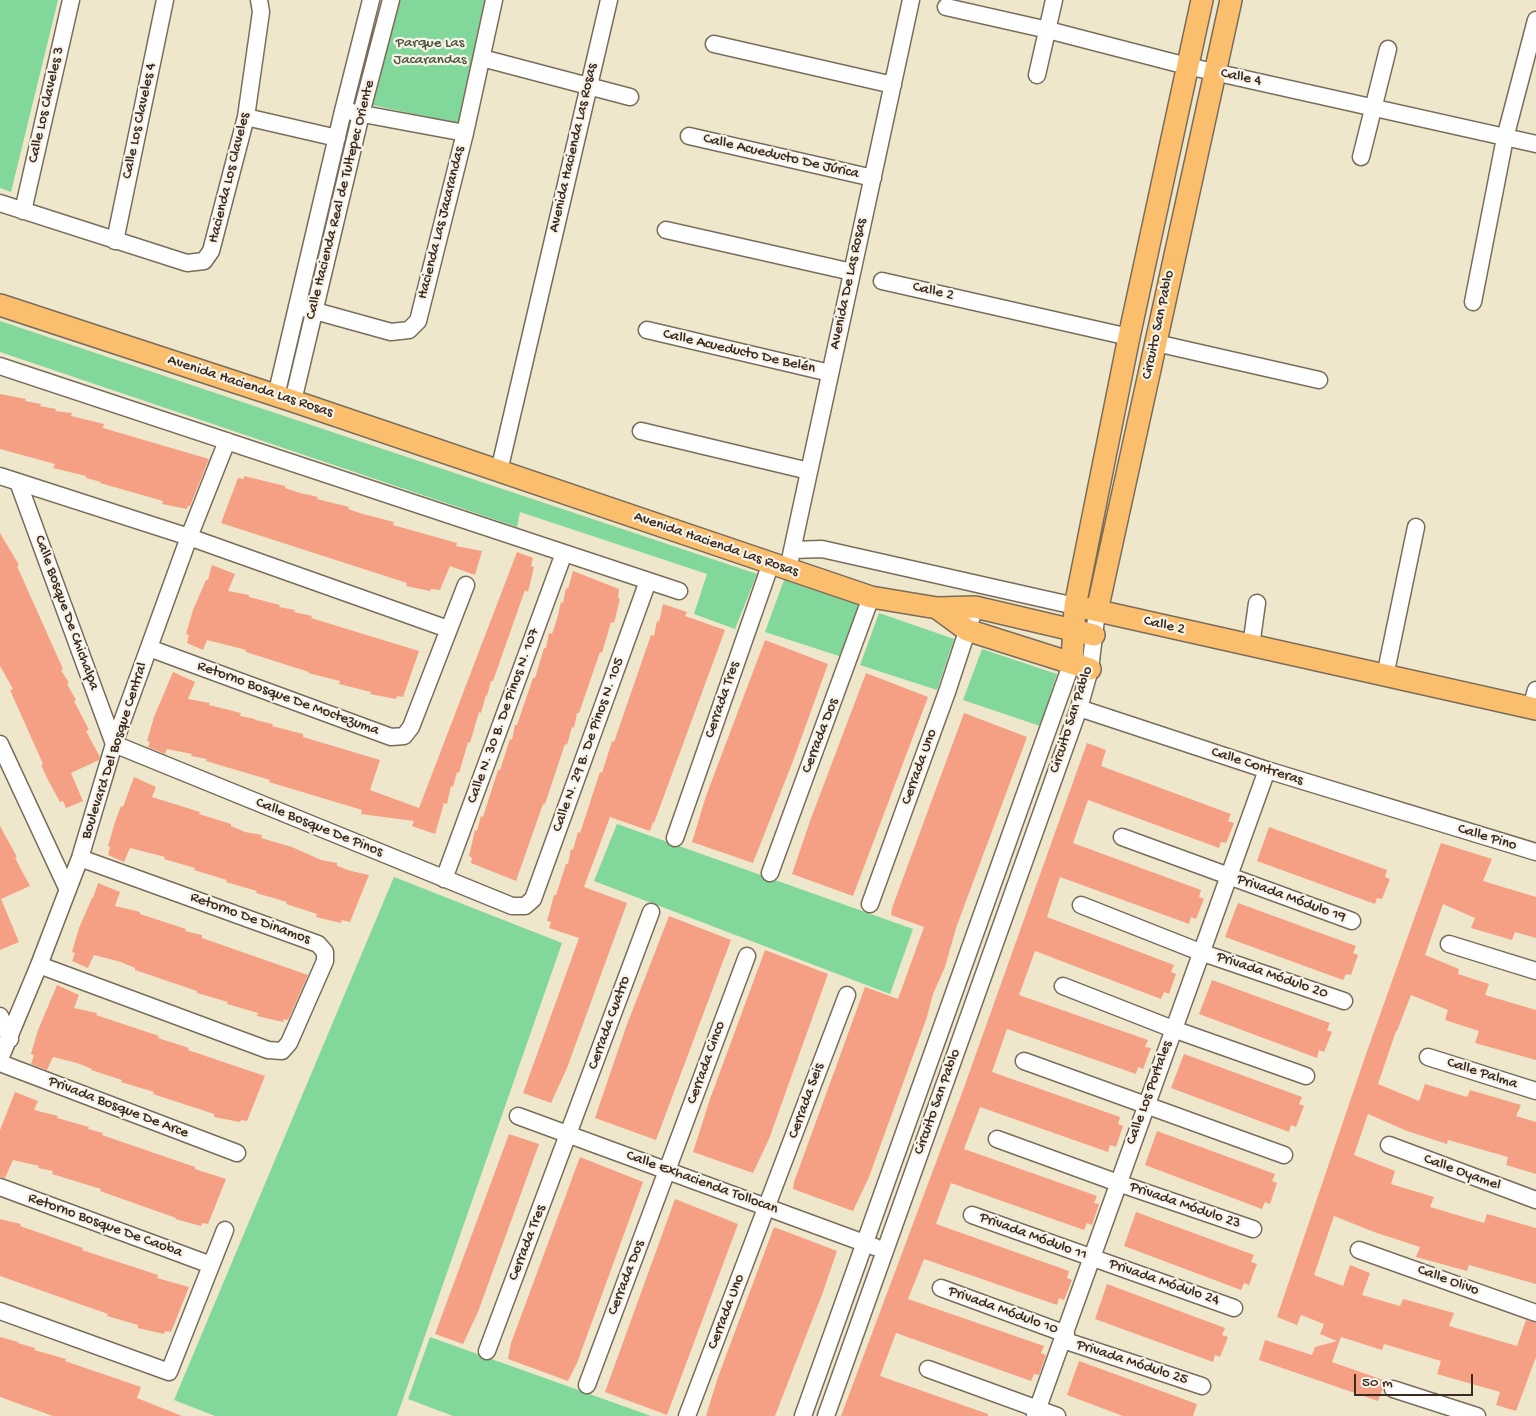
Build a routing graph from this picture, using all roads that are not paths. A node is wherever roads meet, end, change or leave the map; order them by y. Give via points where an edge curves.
1 (70, 0) edge
2 (165, 0) edge
3 (259, 0) edge
4 (371, 0) edge
5 (391, 0) edge
6 (494, 0) edge
7 (609, 0) edge
8 (911, 0) edge
9 (1054, 0) edge
10 (1202, 0) edge
11 (1231, 0) edge
12 (946, 7) dead end
13 (1536, 20) edge
14 (1048, 30) junction
15 (714, 44) dead end
16 (1388, 50) dead end
17 (482, 58) junction
18 (1187, 66) junction
19 (1215, 72) junction
20 (1037, 75) dead end
21 (893, 85) junction
22 (589, 86) junction
23 (630, 97) dead end
24 (1375, 107) junction
25 (343, 111) junction
26 (361, 114) junction
27 (246, 117) junction
28 (465, 133) junction
29 (689, 136) dead end
30 (337, 138) junction
31 (1505, 138) junction
32 (1536, 144) edge
33 (1361, 156) dead end
34 (873, 178) junction
35 (0, 203) edge
36 (23, 210) junction
37 (666, 230) dead end
38 (116, 241) junction
39 (852, 272) junction
40 (882, 280) dead end
41 (1473, 302) dead end
42 (0, 305) edge
43 (297, 306) junction
44 (315, 310) junction
45 (647, 330) dead end
46 (1129, 336) junction
47 (1156, 343) junction
48 (0, 366) edge
49 (830, 373) junction
50 (1319, 380) dead end
51 (285, 399) junction
52 (642, 431) dead end
53 (227, 441) junction
54 (499, 471) junction
55 (809, 471) junction
56 (0, 476) edge
57 (18, 482) junction
58 (1416, 527) dead end
59 (190, 537) junction
60 (564, 553) junction
61 (784, 561) junction
62 (648, 581) junction
63 (466, 586) dead end
64 (679, 591) dead end
65 (871, 597) junction
66 (1257, 603) dead end
67 (974, 606) junction
68 (1074, 606) junction
69 (937, 608) junction
70 (1097, 611) junction
71 (448, 629) junction
72 (967, 630) junction
73 (1072, 630) junction
74 (1094, 635) junction
75 (1251, 646) junction
76 (149, 648) junction
77 (1081, 665) junction
78 (1385, 676) junction
79 (1535, 702) edge
80 (1079, 708) junction
81 (0, 744) edge
82 (114, 744) junction
83 (1267, 770) junction
84 (1437, 823) joint
85 (1122, 837) dead end
86 (675, 838) dead end
87 (1536, 852) edge
88 (80, 858) junction
89 (770, 873) dead end
90 (1230, 876) junction
91 (444, 879) junction
92 (67, 888) junction
93 (870, 904) dead end
94 (1081, 905) dead end
95 (525, 906) joint
96 (652, 912) dead end
97 (1352, 921) dead end
98 (1449, 944) dead end
99 (1200, 952) junction
100 (747, 956) dead end
101 (39, 965) junction
102 (1536, 971) edge
103 (1062, 986) dead end
104 (847, 995) dead end
105 (1344, 1001) dead end
106 (0, 1016) edge
107 (1173, 1029) junction
108 (10, 1039) junction
109 (1428, 1057) dead end
110 (0, 1059) edge
111 (1024, 1061) dead end
112 (0, 1064) edge
113 (1306, 1076) dead end
114 (1536, 1092) edge
115 (1145, 1104) junction
116 (518, 1116) dead end
117 (569, 1134) junction
118 (998, 1139) dead end
119 (1389, 1146) dead end
120 (237, 1153) dead end
121 (1284, 1155) dead end
122 (667, 1171) junction
123 (1118, 1183) junction
124 (0, 1187) edge
125 (1536, 1200) edge
126 (768, 1208) junction
127 (972, 1215) dead end
128 (1253, 1229) dead end
129 (225, 1230) dead end
130 (865, 1244) junction
131 (1359, 1250) dead end
132 (885, 1251) junction
133 (1093, 1259) junction
134 (211, 1266) junction
135 (941, 1288) dead end
136 (1234, 1308) dead end
137 (0, 1311) edge
138 (1536, 1313) edge
139 (1064, 1337) junction
140 (487, 1351) dead end
141 (822, 1363) junction
142 (928, 1369) dead end
143 (842, 1372) junction
144 (587, 1385) dead end
145 (1202, 1386) dead end
146 (1393, 1389) dead end
147 (1036, 1412) edge
148 (687, 1416) edge
149 (804, 1416) edge
150 (826, 1416) edge
151 (1057, 1416) edge
152 (1477, 1416) edge

1 - 36 street, Calle Los Claveles 3
2 - 38 street, Calle Los Claveles 4
3 - 27 street, Hacienda Los Claveles via 261,12
4 - 25 street
5 - 26 street, Calle Hacienda Real de Tultepec Oriente
6 - 17 street, Hacienda Las Jacarandas
7 - 22 street, Avenida Hacienda Las Rosas
8 - 21 street, Avenida De Las Rosas
9 - 14 street
10 - 18 main road, Circuito San Pablo
11 - 19 main road, Circuito San Pablo
12 - 14 street, Calle 4
13 - 31 street
14 - 18 street, Calle 4
14 - 20 street
15 - 21 street
16 - 24 street
17 - 22 street
17 - 28 street, Hacienda Las Jacarandas
18 - 19 street, Calle 4
18 - 46 main road, Circuito San Pablo
19 - 24 street, Calle 4
19 - 47 main road, Circuito San Pablo
21 - 34 street, Avenida De Las Rosas
22 - 23 street
22 - 54 street, Avenida Hacienda Las Rosas
24 - 31 street, Calle 4
24 - 33 street
25 - 26 street, Hacienda Las Jacarandas
25 - 30 street
26 - 28 street, Hacienda Las Jacarandas
26 - 44 street, Calle Hacienda Real de Tultepec Oriente
27 - 30 street
27 - 38 street, Hacienda Los Claveles via 211,251 204,261 187,263
28 - 44 street, Hacienda Las Jacarandas via 418,321 409,330 391,332
29 - 34 street, Calle Acueducto De Júrica
30 - 43 street
31 - 32 street, Calle 4
31 - 41 street
34 - 39 street, Avenida De Las Rosas
35 - 36 street, Hacienda Los Claveles
36 - 38 street, Hacienda Los Claveles
37 - 39 street
39 - 49 street, Avenida De Las Rosas
40 - 46 street, Calle 2
42 - 51 main road, Avenida Hacienda Las Rosas
43 - 44 street, Hacienda Las Jacarandas
43 - 51 street
44 - 51 street, Calle Hacienda Real de Tultepec Oriente
45 - 49 street, Calle Acueducto De Belén
46 - 68 main road, Circuito San Pablo
47 - 50 street
47 - 70 main road, Circuito San Pablo
48 - 53 street
49 - 55 street, Avenida De Las Rosas
51 - 54 main road, Avenida Hacienda Las Rosas
52 - 55 street
53 - 59 street, Boulevard Del Bosque Central
53 - 60 street
54 - 61 main road, Avenida Hacienda Las Rosas
55 - 61 street, Avenida De Las Rosas
56 - 57 street
57 - 59 street
57 - 82 street, Calle Bosque De Chichalpa
58 - 78 street
59 - 71 street
59 - 76 street, Boulevard Del Bosque Central
60 - 62 street
60 - 91 street, Calle N. 30 B. De Pinos N. 107
61 - 65 main road, Avenida Hacienda Las Rosas
61 - 68 street, Calle 2 via 822,550
61 - 86 street, Cerrada Tres
62 - 64 street
62 - 95 street, Calle N. 29 B. De Pinos N. 105 via 533,899
63 - 71 street, Retorno Bosque De Moctezuma
65 - 69 main road, Avenida Hacienda Las Rosas
65 - 89 street, Cerrada Dos
66 - 75 street
67 - 69 main road, Avenida Hacienda Las Rosas
67 - 72 street, Cerrada Uno
67 - 73 main road, Avenida Hacienda Las Rosas
68 - 70 main road, Calle 2
68 - 73 main road, Circuito San Pablo
69 - 72 main road, Avenida Hacienda Las Rosas
70 - 74 street, Circuito San Pablo
70 - 75 main road, Calle 2
71 - 76 street, Retorno Bosque De Moctezuma via 411,726 404,736 391,737
72 - 77 main road, Avenida Hacienda Las Rosas
72 - 93 street, Cerrada Uno
73 - 74 main road, Avenida Hacienda Las Rosas
73 - 77 main road, Circuito San Pablo
74 - 77 street, Circuito San Pablo
75 - 78 main road, Calle 2
76 - 82 street, Boulevard Del Bosque Central
77 - 80 street, Circuito San Pablo
77 - 130 street, Circuito San Pablo
78 - 79 main road, Calle 2
80 - 83 street, Calle Contreras
80 - 132 street, Circuito San Pablo
81 - 92 street
82 - 88 street, Boulevard Del Bosque Central
82 - 91 street, Calle Bosque De Pinos
83 - 84 street, Calle Contreras
83 - 90 street, Calle Los Portales
84 - 87 street, Calle Pino
85 - 90 street, Privada Módulo 19
88 - 92 street, Boulevard Del Bosque Central
88 - 101 street, Retorno De Dinamos via 318,944 325,952 325,961 289,1043 282,1051 268,1050
90 - 97 street, Privada Módulo 19
90 - 99 street, Calle Los Portales
91 - 95 street, Calle Bosque De Pinos via 512,906
92 - 101 street, Boulevard Del Bosque Central
94 - 99 street, Privada Módulo 20
96 - 117 street, Cerrada Cuatro
98 - 102 street
99 - 105 street, Privada Módulo 20
99 - 107 street, Calle Los Portales
100 - 122 street, Cerrada Cinco
101 - 108 street, Boulevard Del Bosque Central
103 - 107 street
104 - 126 street, Cerrada Seis
106 - 108 street
107 - 113 street
107 - 115 street, Calle Los Portales
108 - 110 street, Boulevard Del Bosque Central
109 - 114 street, Calle Palma
111 - 115 street
112 - 120 street, Privada Bosque De Arce
115 - 121 street
115 - 123 street, Calle Los Portales
116 - 117 street, Calle Exhacienda Tollocan
117 - 122 street, Calle Exhacienda Tollocan
117 - 140 street, Cerrada Tres
118 - 123 street, Privada Módulo 23
119 - 125 street, Calle Oyamel
122 - 126 street, Calle Exhacienda Tollocan
122 - 144 street, Cerrada Dos
123 - 128 street, Privada Módulo 23
123 - 133 street, Calle Los Portales
124 - 134 street, Retorno Bosque De Caoba
126 - 130 street, Calle Exhacienda Tollocan
126 - 148 street, Cerrada Uno
127 - 133 street, Privada Módulo 11
129 - 134 street
130 - 132 street, Calle Exhacienda Tollocan
130 - 141 street, Circuito San Pablo
131 - 138 street, Calle Olivo
132 - 143 street, Circuito San Pablo
133 - 136 street, Privada Módulo 24
133 - 139 street, Calle Los Portales
134 - 137 street via 169,1372
135 - 139 street, Privada Módulo 10
139 - 145 street, Privada Módulo 25
139 - 147 street, Calle Los Portales
141 - 143 street
141 - 149 street, Circuito San Pablo
142 - 147 street
143 - 150 street, Circuito San Pablo
146 - 152 street
147 - 151 street

